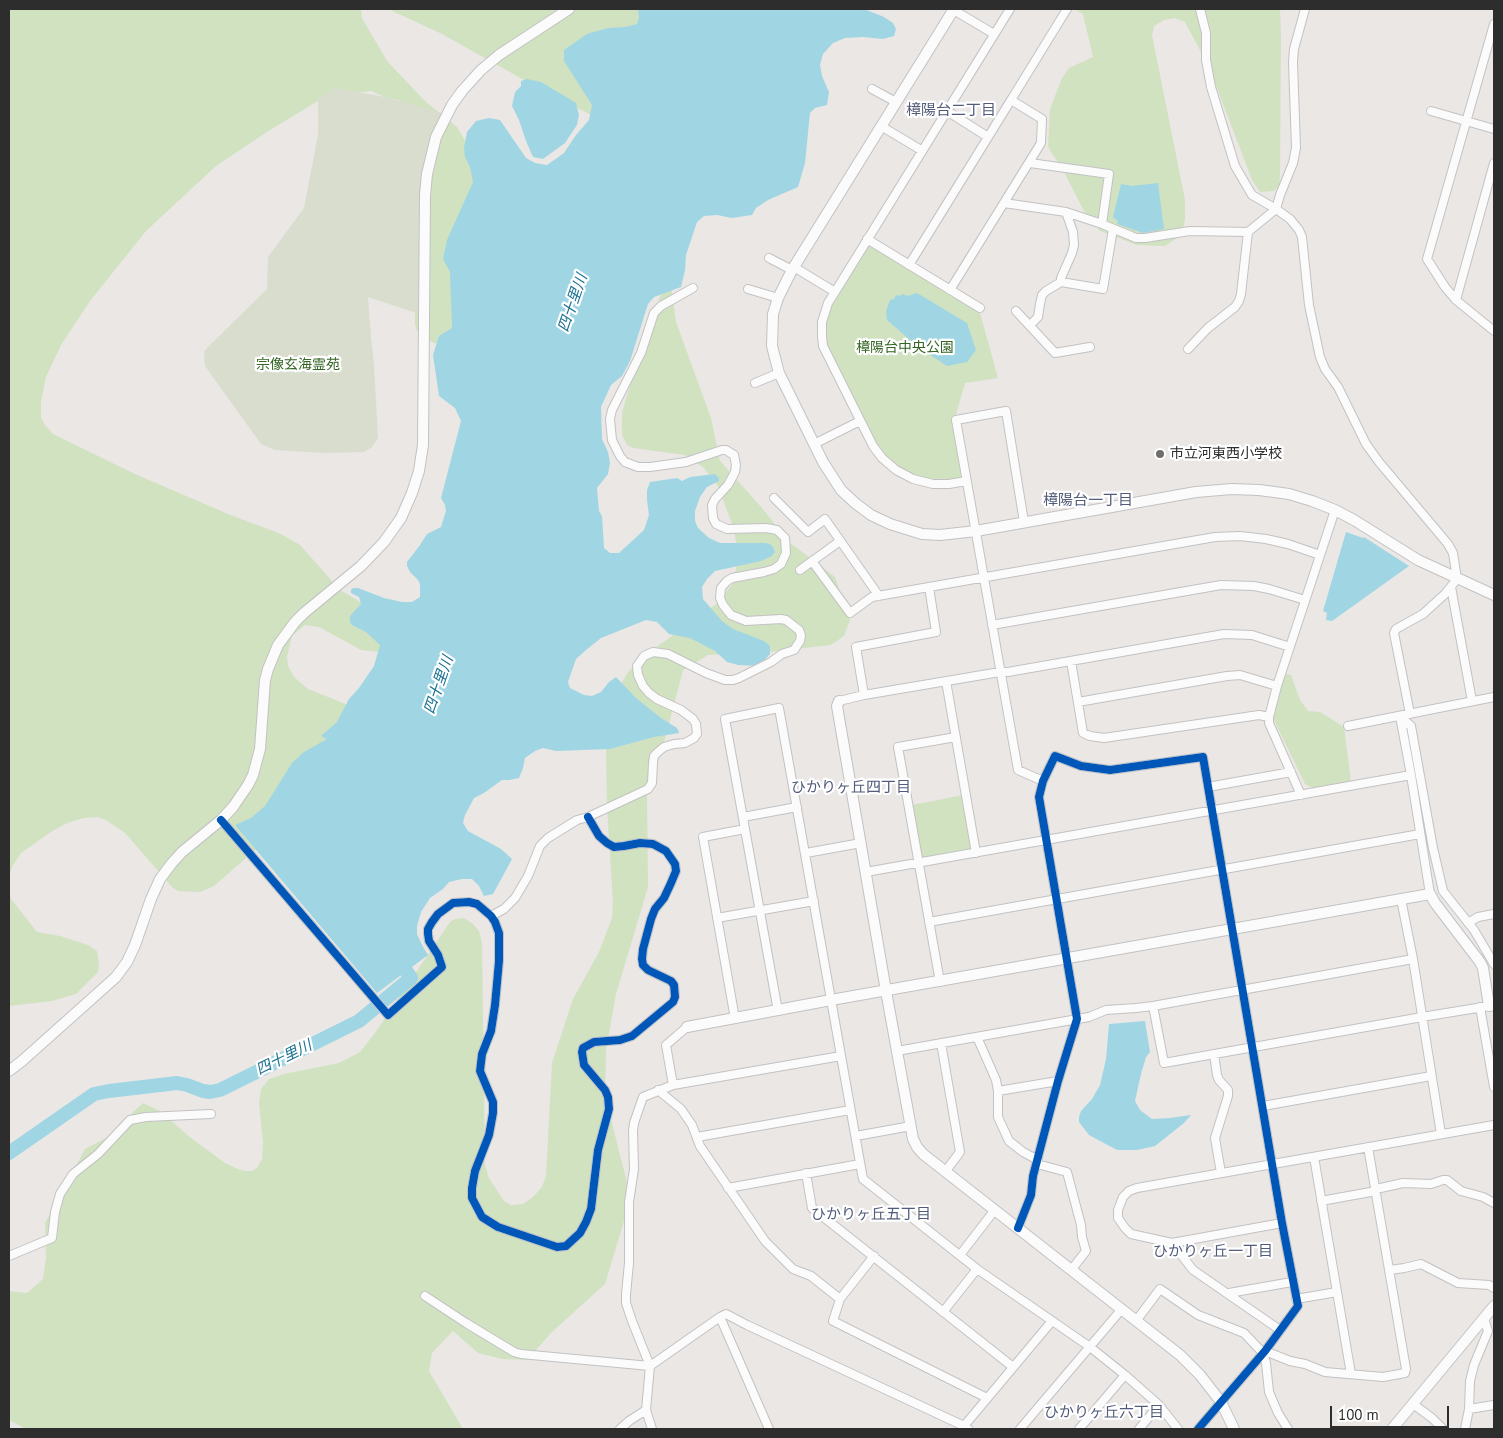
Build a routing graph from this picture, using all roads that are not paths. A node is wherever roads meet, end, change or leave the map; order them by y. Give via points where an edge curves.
1 (569, 9) edge
2 (953, 9) edge
3 (1010, 9) edge
4 (1068, 9) edge
5 (1200, 9) edge
6 (1305, 9) edge
7 (1494, 24) edge
8 (994, 34) junction
9 (872, 89) dead end
10 (1011, 100) junction
11 (896, 102) junction
12 (946, 111) junction
13 (1431, 111) dead end
14 (1467, 121) junction
15 (881, 126) junction
16 (1494, 129) edge
17 (988, 137) junction
18 (921, 150) junction
19 (1494, 162) edge
20 (1030, 163) junction
21 (1004, 203) junction
22 (1276, 209) junction
23 (1066, 212) junction
24 (1102, 224) junction
25 (1113, 229) junction
26 (1248, 232) junction
27 (867, 239) junction
28 (769, 258) dead end
29 (909, 265) junction
30 (793, 269) junction
31 (1061, 282) junction
32 (693, 288) dead end
33 (748, 289) dead end
34 (950, 290) junction
35 (834, 292) junction
36 (778, 298) junction
37 (1456, 300) junction
38 (980, 308) dead end
39 (1016, 311) dead end
40 (1030, 325) junction
41 (1494, 330) edge
42 (1090, 346) dead end
43 (1188, 348) dead end
44 (779, 373) junction
45 (755, 383) dead end
46 (860, 421) junction
47 (814, 444) junction
48 (966, 481) junction
49 (774, 498) dead end
50 (1335, 510) junction
51 (1024, 522) junction
52 (976, 531) junction
53 (840, 541) junction
54 (1320, 555) junction
55 (812, 561) junction
56 (800, 570) dead end
57 (984, 577) junction
58 (1454, 583) junction
59 (929, 588) junction
60 (1494, 595) edge
61 (879, 596) junction
62 (1305, 600) junction
63 (992, 625) junction
64 (1290, 647) junction
65 (1071, 661) junction
66 (1000, 672) junction
67 (946, 681) junction
68 (1277, 686) junction
69 (864, 695) junction
70 (1494, 697) edge
71 (1472, 701) junction
72 (838, 702) joint
73 (1078, 702) junction
74 (1410, 714) junction
75 (1269, 716) junction
76 (1400, 716) junction
77 (1348, 726) dead end
78 (956, 737) junction
79 (1292, 772) junction
80 (1411, 776) junction
81 (1043, 781) junction
82 (1208, 788) junction
83 (1301, 795) junction
84 (797, 807) junction
85 (1213, 811) junction
86 (743, 816) junction
87 (588, 818) junction
88 (221, 820) junction
89 (745, 829) junction
90 (1420, 834) junction
91 (1046, 841) junction
92 (861, 843) junction
93 (806, 853) junction
94 (976, 853) junction
95 (919, 863) junction
96 (1222, 870) junction
97 (866, 872) junction
98 (1430, 894) junction
99 (1056, 899) junction
100 (1401, 899) junction
101 (814, 901) junction
102 (760, 910) junction
103 (1494, 914) edge
104 (491, 916) junction
105 (717, 918) junction
106 (929, 922) junction
107 (1468, 923) junction
108 (1233, 929) junction
109 (1067, 958) junction
110 (1413, 960) junction
111 (1494, 964) edge
112 (940, 982) junction
113 (1243, 989) junction
114 (886, 991) junction
115 (831, 1000) junction
116 (1153, 1006) junction
117 (1488, 1006) edge
118 (778, 1011) junction
119 (1422, 1017) junction
120 (735, 1019) junction
121 (1077, 1019) junction
122 (687, 1028) joint
123 (977, 1037) junction
124 (941, 1043) junction
125 (1253, 1046) junction
126 (897, 1051) junction
127 (1214, 1054) junction
128 (841, 1056) junction
129 (9, 1071) edge
130 (1431, 1076) junction
131 (1058, 1081) junction
132 (673, 1086) junction
133 (1494, 1087) edge
134 (658, 1090) junction
135 (998, 1091) junction
136 (1263, 1106) junction
137 (850, 1110) junction
138 (211, 1114) dead end
139 (1494, 1125) edge
140 (911, 1126) junction
141 (1441, 1134) junction
142 (856, 1136) junction
143 (697, 1137) junction
144 (1368, 1147) junction
145 (1314, 1157) junction
146 (1038, 1162) junction
147 (860, 1164) junction
148 (1273, 1164) junction
149 (945, 1172) junction
150 (806, 1173) junction
151 (1221, 1173) junction
152 (728, 1188) junction
153 (1376, 1190) junction
154 (1321, 1201) junction
155 (1494, 1203) edge
156 (994, 1211) junction
157 (1282, 1223) junction
158 (1018, 1228) junction
159 (1172, 1242) junction
160 (960, 1255) junction
161 (9, 1256) edge
162 (874, 1256) junction
163 (977, 1269) junction
164 (1072, 1269) junction
165 (1390, 1270) junction
166 (1292, 1282) junction
167 (1494, 1288) edge
168 (1337, 1292) junction
169 (1228, 1293) junction
170 (425, 1296) dead end
171 (840, 1299) junction
172 (1296, 1299) junction
173 (1494, 1306) edge
174 (1121, 1310) junction
175 (943, 1312) junction
176 (720, 1317) junction
177 (1484, 1319) junction
178 (1052, 1321) junction
179 (1136, 1321) junction
180 (1280, 1330) junction
181 (1090, 1347) junction
182 (1264, 1352) junction
183 (650, 1366) junction
184 (1013, 1367) junction
185 (1351, 1374) junction
186 (1125, 1375) junction
187 (987, 1398) junction
188 (1221, 1402) junction
189 (1413, 1404) junction
190 (1159, 1405) junction
191 (1494, 1405) edge
192 (1469, 1409) junction
193 (646, 1410) junction
194 (966, 1428) edge
195 (620, 1429) edge
196 (652, 1429) edge
197 (769, 1429) edge
198 (1020, 1429) edge
199 (1079, 1429) edge
200 (1139, 1429) edge
201 (1178, 1429) edge
202 (1198, 1429) edge
203 (1234, 1429) edge
204 (1288, 1429) edge
205 (1392, 1429) edge
206 (1443, 1429) edge
207 (1465, 1429) edge

1 - 88 street via 499,54 481,70 462,91 436,137 427,174 424,228 423,445 419,471 401,518 384,542 295,622 278,646 266,680 258,760 242,795
2 - 8 street
2 - 11 street
3 - 8 street
4 - 10 street
5 - 22 street via 1212,87 1235,166 1252,195
6 - 22 street via 1293,62 1296,148
7 - 14 street
8 - 12 street
9 - 11 street
10 - 17 street
10 - 20 street via 1042,119 1041,143
11 - 15 street
12 - 17 street
12 - 18 street
13 - 14 street
14 - 16 street
14 - 37 street via 1427,259
15 - 18 street
15 - 30 street
17 - 29 street
18 - 27 street
19 - 37 street
20 - 21 street
20 - 24 street via 1110,174
21 - 23 street
21 - 34 street
22 - 26 street
22 - 58 street via 1290,219 1302,237 1309,304 1325,369 1338,387 1366,444 1448,544 1453,553
23 - 24 street
23 - 31 street via 1074,245
24 - 25 street
25 - 26 street via 1136,238 1190,231
25 - 31 street via 1103,289
26 - 43 street via 1239,301
27 - 29 street
27 - 35 street
28 - 30 street
29 - 34 street
30 - 35 street
30 - 36 street
31 - 40 street via 1042,295 1038,317
32 - 87 street via 654,313 640,353 612,410 612,440 625,462 638,467 686,462 722,450 734,455 735,472 712,505 716,524 728,529 777,530 785,538 786,553 781,564 774,569 727,581 720,588 722,604 731,615 746,621 786,620 799,630 800,641 794,650 733,680 706,674 668,654 653,652 644,656 637,666 639,681 657,699 681,710 693,720 697,734 685,743 664,747 654,756 652,783 648,790
33 - 36 street
34 - 38 street
35 - 46 street via 822,322 823,346
36 - 44 street via 772,346
37 - 41 street
39 - 40 street
40 - 42 street via 1055,353
44 - 45 street
44 - 47 street
46 - 47 street
46 - 48 street via 873,446 896,470 933,484
47 - 52 street via 842,490 871,515 922,534
48 - 51 street via 956,420 1006,411
48 - 52 street
49 - 53 street via 808,532 825,520
50 - 51 street via 1289,494 1232,488
50 - 54 street
50 - 58 street
51 - 52 street
52 - 57 street
53 - 55 street
53 - 61 street
54 - 57 street via 1266,539 1215,537
54 - 62 street
55 - 56 street
55 - 61 street via 850,613 872,597
57 - 59 street
57 - 63 street
58 - 60 street
58 - 71 street
58 - 74 street via 1423,614 1394,632
59 - 61 street
59 - 69 street via 936,632 856,646
62 - 63 street via 1269,588 1221,585
62 - 64 street
63 - 66 street
64 - 65 street via 1252,635 1224,634
64 - 68 street
65 - 66 street
65 - 73 street
66 - 67 street
66 - 81 street via 1018,770
67 - 69 street
67 - 78 street
68 - 73 street via 1246,677 1227,676
68 - 75 street
69 - 72 street
70 - 71 street
71 - 74 street
72 - 92 street via 836,706
73 - 75 street via 1083,733 1104,738
74 - 76 street
75 - 79 street via 1269,723
76 - 77 street
76 - 80 street
76 - 107 street via 1411,726 1443,891
78 - 94 street
78 - 95 street via 898,747
79 - 82 street
79 - 83 street
80 - 83 street
80 - 90 street
81 - 82 street via 1055,756 1081,766 1110,770 1203,757
81 - 91 street via 1039,797
82 - 85 street
83 - 85 street
84 - 86 street
84 - 86 street via 779,708 725,719
84 - 93 street
85 - 91 street
85 - 96 street
86 - 89 street
87 - 104 street via 577,820 540,846 515,898
87 - 104 street via 607,843 614,846 653,844 666,851 676,864 671,883 651,919 642,959 648,970 671,981 675,997 674,1002 632,1036 594,1042 583,1048 584,1065 605,1090 609,1109 598,1150 591,1209 580,1233 566,1246 549,1245 498,1227 482,1217 472,1198 475,1172 493,1114 493,1102 480,1071 492,1022 499,961 498,933
88 - 104 street via 388,1015 442,967 428,934 438,914 453,903 469,902 477,904
88 - 129 street via 182,852 160,879 136,944 116,977
89 - 102 street
89 - 105 street via 703,837
90 - 96 street
90 - 98 street
91 - 94 street
91 - 99 street
92 - 93 street
92 - 97 street
93 - 101 street
94 - 95 street
95 - 97 street
95 - 106 street
96 - 99 street
96 - 108 street
97 - 114 street
98 - 100 street
98 - 117 street via 1483,968
99 - 106 street
99 - 109 street
100 - 108 street
100 - 110 street
101 - 102 street
101 - 115 street
102 - 105 street
102 - 118 street
103 - 107 street
105 - 120 street
106 - 112 street
107 - 111 street
108 - 109 street
108 - 113 street
109 - 112 street
109 - 121 street
110 - 113 street
110 - 119 street
112 - 114 street
113 - 116 street
113 - 125 street
114 - 115 street
114 - 126 street
115 - 118 street
115 - 128 street
116 - 121 street via 1106,1010
116 - 127 street via 1164,1063
117 - 119 street
117 - 133 street
118 - 120 street
119 - 125 street
119 - 130 street
120 - 122 street
121 - 123 street
121 - 131 street
122 - 132 street via 666,1045
123 - 124 street
123 - 135 street
124 - 126 street
124 - 149 street via 960,1152
125 - 127 street
125 - 136 street
126 - 140 street
127 - 151 street via 1217,1075 1228,1090 1215,1138
128 - 132 street
128 - 137 street
130 - 136 street
130 - 141 street
131 - 135 street
131 - 146 street
132 - 134 street
134 - 143 street via 680,1109
134 - 183 street via 643,1097 634,1123 626,1294 632,1321
135 - 146 street via 998,1117 1009,1141
136 - 148 street
137 - 142 street
137 - 143 street
138 - 161 street via 130,1120 98,1154 73,1174 60,1194 52,1238
139 - 141 street
140 - 142 street
140 - 149 street via 917,1147
141 - 144 street
142 - 147 street
143 - 152 street
144 - 145 street
144 - 153 street
145 - 148 street
145 - 154 street
146 - 158 street via 1031,1195
146 - 164 street via 1067,1172 1086,1251
147 - 150 street
147 - 160 street via 862,1179
148 - 151 street
148 - 157 street
149 - 156 street
150 - 152 street
150 - 162 street via 812,1208
151 - 159 street via 1137,1188 1123,1197 1118,1218 1131,1234
152 - 171 street via 765,1241 793,1269 811,1276
153 - 154 street
153 - 155 street via 1403,1183 1431,1184 1447,1180 1461,1191
153 - 165 street
154 - 168 street
156 - 158 street
156 - 160 street
157 - 159 street
157 - 166 street
158 - 164 street
159 - 169 street via 1193,1270
160 - 163 street
162 - 171 street
162 - 175 street
163 - 175 street
163 - 178 street
164 - 174 street
165 - 167 street via 1421,1264 1458,1283
165 - 185 street via 1405,1373 1383,1377
166 - 169 street
166 - 172 street
168 - 172 street
168 - 185 street
169 - 180 street
170 - 183 street via 514,1352
171 - 187 street via 832,1321
172 - 180 street via 1298,1306
173 - 177 street
174 - 179 street
174 - 181 street
175 - 184 street
176 - 183 street
176 - 194 street via 726,1314
176 - 197 street
177 - 189 street
177 - 192 street via 1488,1331 1470,1381
178 - 181 street
178 - 184 street
179 - 182 street via 1160,1289 1198,1315 1244,1333
179 - 188 street via 1180,1355
180 - 182 street
181 - 186 street
181 - 198 street
182 - 185 street via 1326,1372
182 - 188 street
182 - 204 street via 1269,1392
183 - 193 street
184 - 187 street
186 - 190 street
186 - 199 street
187 - 194 street
188 - 202 street
188 - 203 street
189 - 205 street
189 - 206 street
190 - 200 street
190 - 201 street
191 - 192 street
192 - 207 street
193 - 195 street
193 - 196 street

